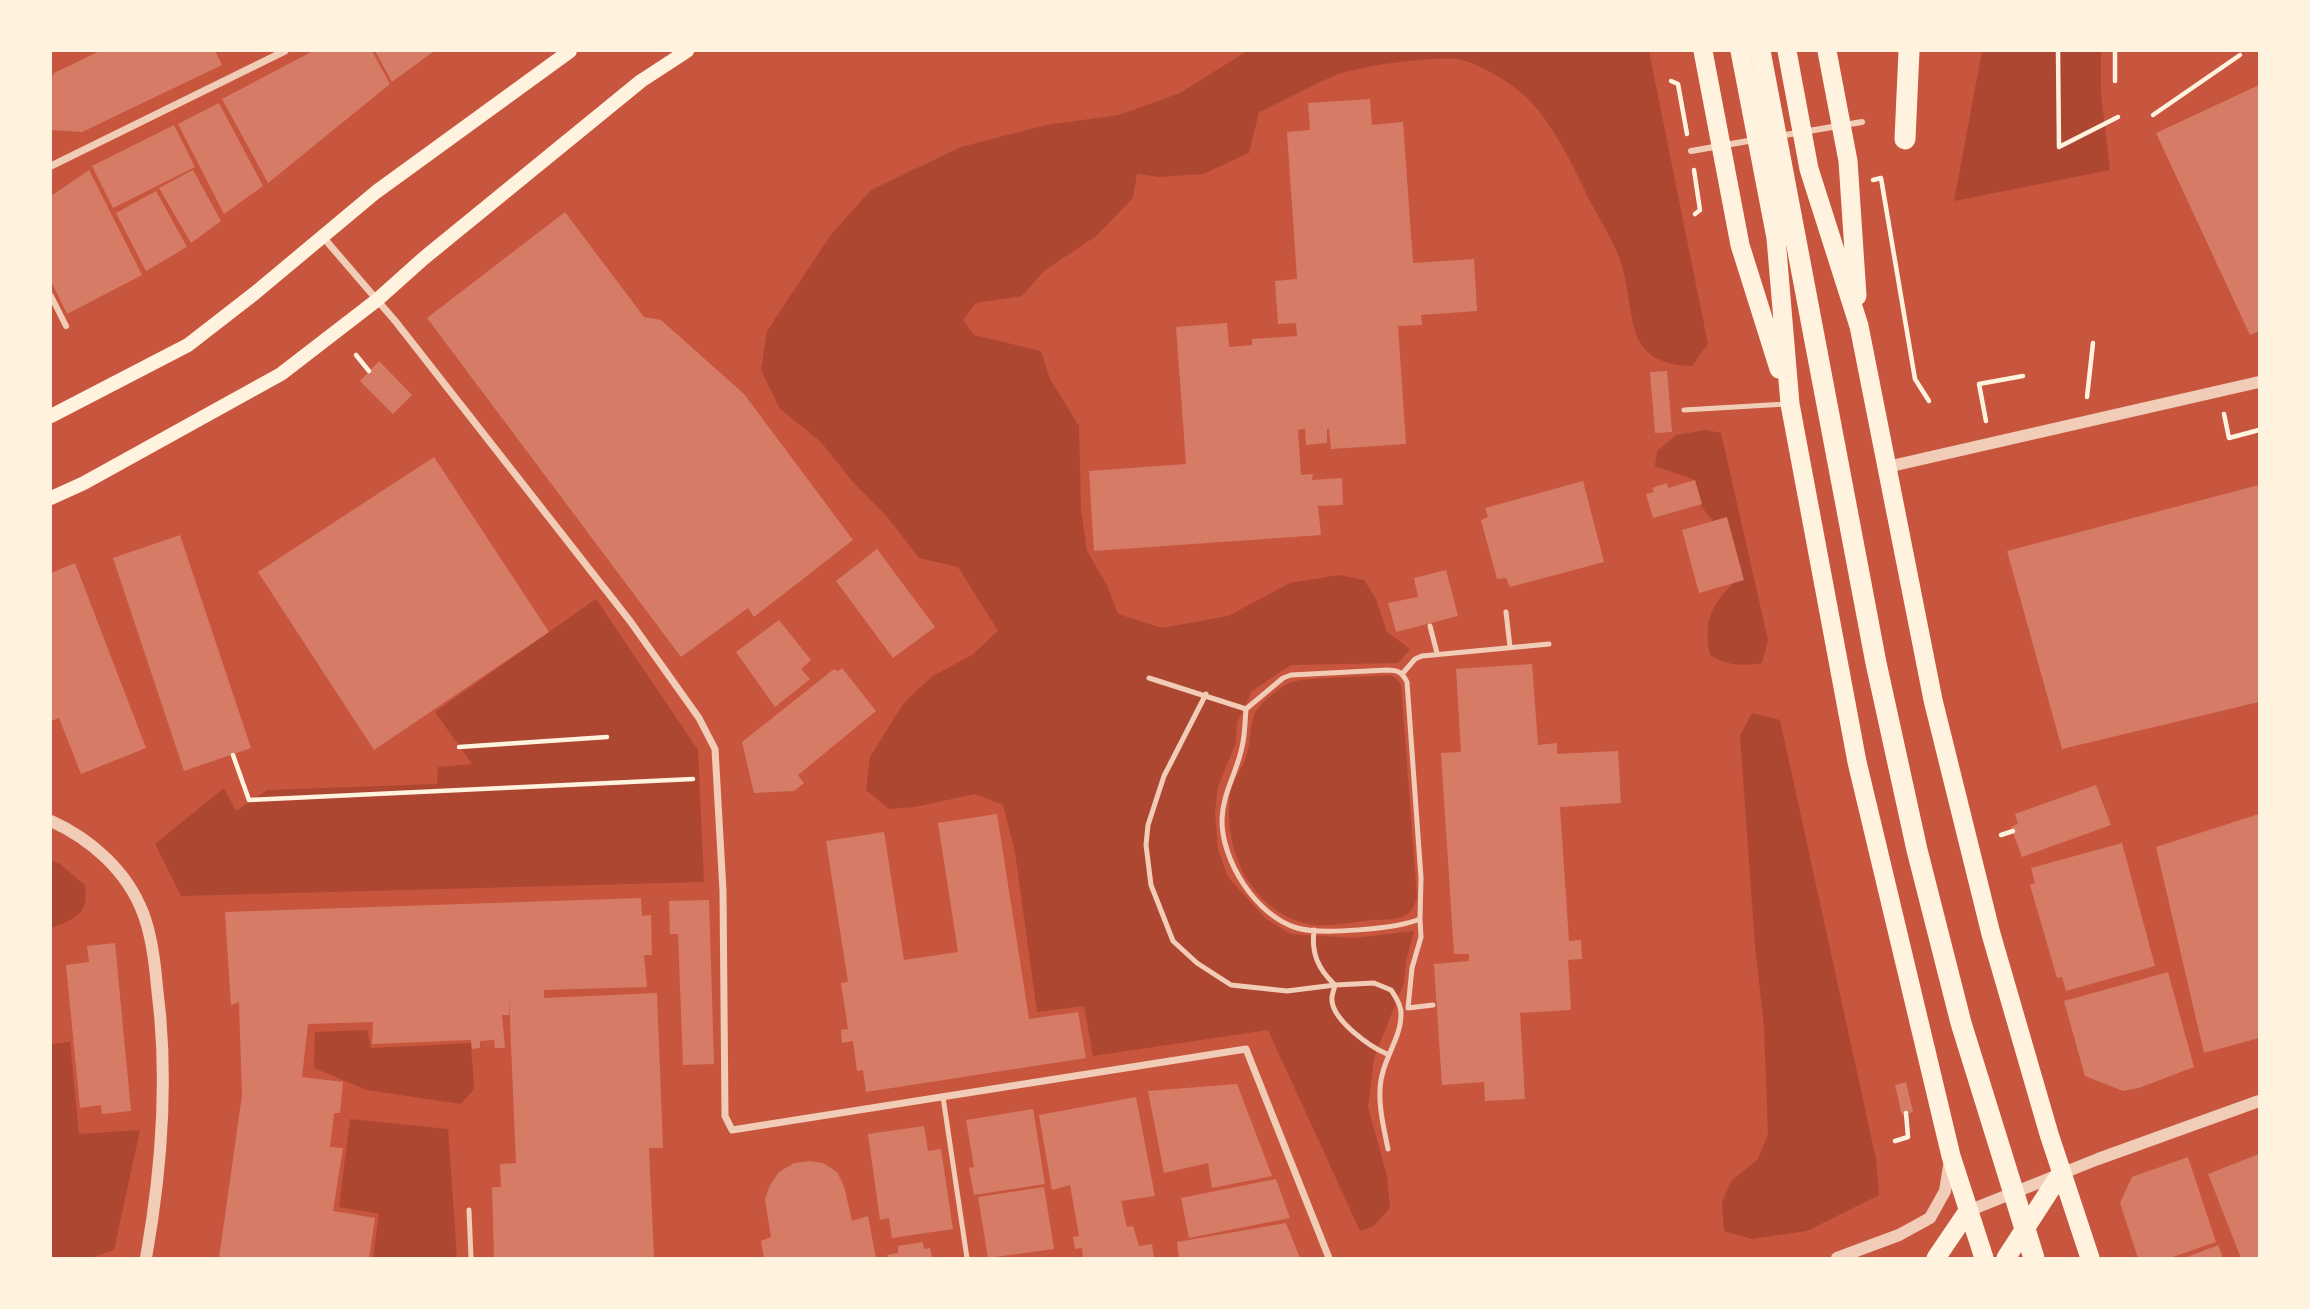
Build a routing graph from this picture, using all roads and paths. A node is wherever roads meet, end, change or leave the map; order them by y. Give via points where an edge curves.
1 (285, 51) edge
2 (570, 51) edge
3 (687, 51) edge
4 (1703, 51) edge
5 (1740, 51) edge
6 (1760, 51) edge
7 (1787, 51) edge
8 (1827, 51) edge
9 (1909, 51) edge
10 (2058, 51) edge
11 (2115, 51) edge
12 (2240, 55) dead end
13 (1671, 81) dead end
14 (2115, 81) dead end
15 (2153, 115) dead end
16 (2118, 117) dead end
17 (1862, 122) dead end
18 (1905, 139) dead end
19 (1690, 152) junction
20 (51, 166) edge
21 (1872, 180) dead end
22 (1698, 212) dead end
23 (323, 236) junction
24 (51, 296) edge
25 (377, 300) junction
26 (66, 326) dead end
27 (1859, 326) junction
28 (2093, 343) dead end
29 (356, 355) dead end
30 (369, 371) dead end
31 (2023, 376) dead end
32 (2259, 382) edge
33 (2087, 397) dead end
34 (1929, 401) dead end
35 (1790, 404) junction
36 (1684, 410) dead end
37 (2224, 411) dead end
38 (51, 416) edge
39 (1986, 421) dead end
40 (2259, 430) edge
41 (1887, 467) junction
42 (51, 498) edge
43 (1506, 612) dead end
44 (1430, 626) dead end
45 (1549, 644) dead end
46 (1510, 648) junction
47 (1437, 653) junction
48 (1402, 673) junction
49 (1149, 678) dead end
50 (1206, 694) junction
51 (1246, 709) junction
52 (607, 737) dead end
53 (459, 747) dead end
54 (233, 755) dead end
55 (693, 779) dead end
56 (51, 821) edge
57 (2013, 831) dead end
58 (2001, 835) dead end
59 (1420, 919) junction
60 (1314, 930) junction
61 (1335, 985) junction
62 (1433, 1005) dead end
63 (1408, 1008) junction
64 (1400, 1009) junction
65 (1387, 1054) junction
66 (943, 1097) junction
67 (2259, 1101) edge
68 (1906, 1113) dead end
69 (1895, 1141) dead end
70 (1388, 1149) dead end
71 (1951, 1156) junction
72 (2061, 1173) junction
73 (469, 1210) dead end
74 (1968, 1211) junction
75 (146, 1258) edge
76 (471, 1258) edge
77 (967, 1258) edge
78 (1329, 1258) edge
79 (1837, 1258) edge
80 (1936, 1258) edge
81 (1984, 1258) edge
82 (2006, 1258) edge
83 (2036, 1258) edge
84 (2090, 1258) edge

1 - 20 street
2 - 23 main road
3 - 25 main road via 621,97
4 - 35 highway via 1740,245
5 - 35 highway via 1776,238
6 - 83 highway via 1917,850 1961,1023
7 - 27 highway via 1809,169
8 - 27 highway via 1848,161
9 - 18 highway
10 - 16 path via 2059,147
11 - 14 path
12 - 15 path
13 - 19 path via 1678,84
17 - 19 street
19 - 22 path
21 - 34 path via 1881,178 1915,379
23 - 25 street
23 - 38 main road via 188,345
24 - 26 street
25 - 42 main road via 281,374
25 - 66 street via 630,621 699,718 715,749 723,891 725,1116 732,1130
27 - 41 highway
28 - 33 path
29 - 30 path
31 - 39 path via 1979,384
32 - 41 street
35 - 36 lane
35 - 71 highway via 1857,762
37 - 40 path via 2229,438
41 - 72 highway via 1952,778 1991,934
43 - 46 lane
44 - 47 lane
45 - 46 lane
46 - 47 lane
47 - 48 lane via 1415,659
48 - 51 lane via 1291,675
48 - 59 lane via 1407,682
49 - 50 lane
50 - 51 lane
50 - 61 lane via 1164,776 1148,825 1151,885 1173,941 1231,985 1287,991
51 - 60 lane via 1242,747 1224,797 1226,847 1234,869 1260,904 1296,928
52 - 53 path
54 - 55 path via 249,800
56 - 75 street via 99,850 128,886 143,913 152,953 160,1011 163,1110
57 - 58 path
59 - 60 lane via 1377,928
59 - 63 lane
60 - 61 lane via 1315,960
61 - 64 lane via 1374,983 1391,990
61 - 65 lane via 1331,1000 1335,1013 1372,1048
62 - 63 lane
63 - 64 lane
64 - 65 lane via 1402,1016
65 - 70 lane via 1380,1088
66 - 77 lane
66 - 78 street via 1246,1049
67 - 72 street
68 - 69 path via 1908,1137
71 - 74 highway
71 - 79 street via 1945,1191 1930,1218 1899,1236
72 - 74 street
72 - 82 highway
72 - 84 highway
73 - 76 lane
74 - 80 highway
74 - 81 highway

